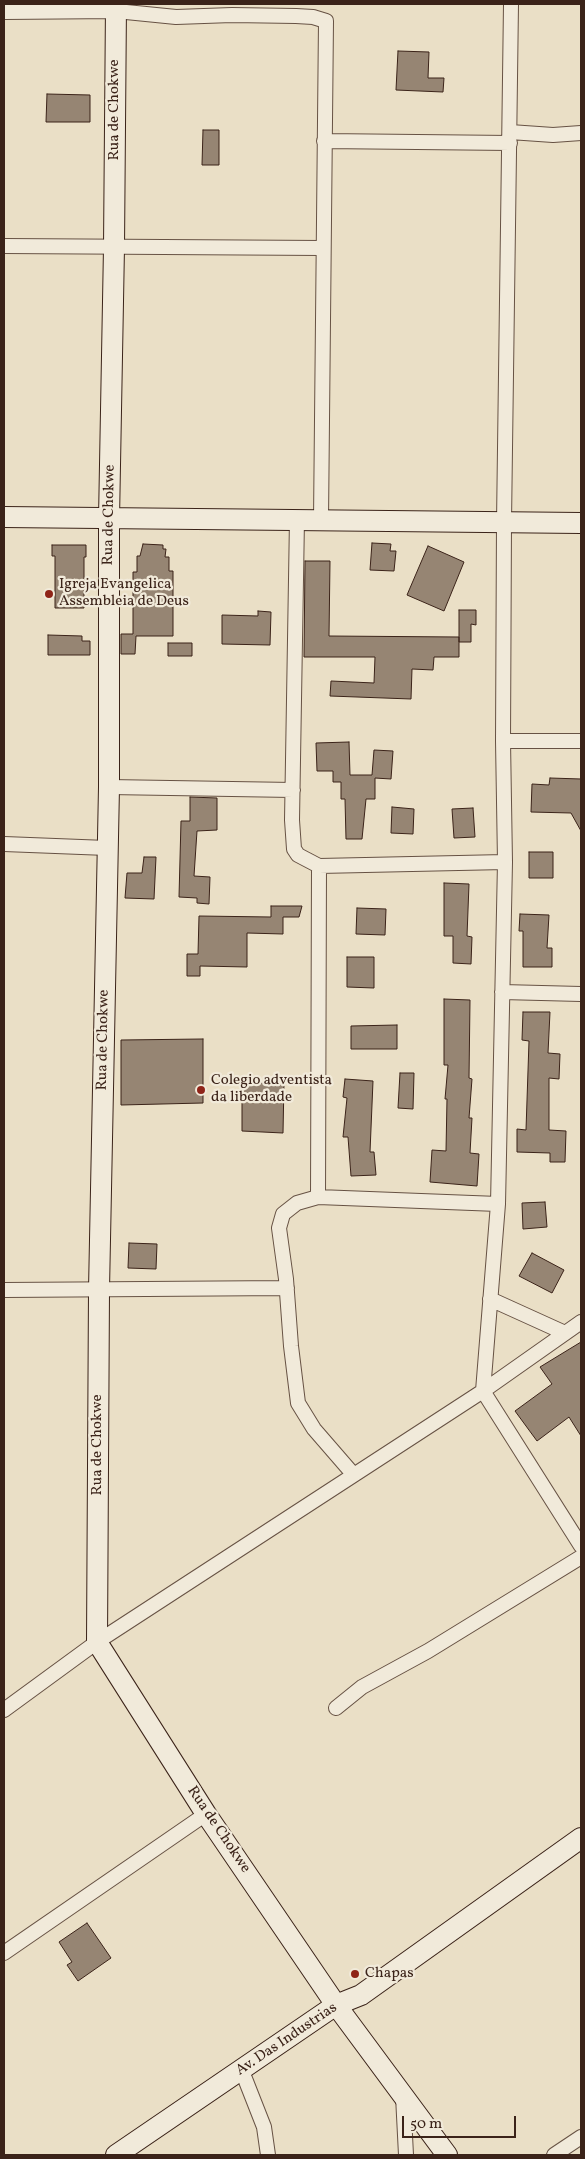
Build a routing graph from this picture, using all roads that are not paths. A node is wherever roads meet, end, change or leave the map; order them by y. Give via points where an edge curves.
1 (511, 4) edge
2 (116, 8) edge
3 (4, 12) edge
4 (581, 133) edge
5 (510, 138) junction
6 (324, 141) junction
7 (4, 246) edge
8 (114, 247) junction
9 (322, 248) junction
10 (4, 517) edge
11 (297, 518) junction
12 (109, 519) junction
13 (321, 519) junction
14 (504, 522) junction
15 (581, 523) edge
16 (503, 741) junction
17 (581, 742) edge
18 (109, 788) junction
19 (293, 790) junction
20 (4, 844) edge
21 (108, 848) junction
22 (504, 862) junction
23 (318, 866) junction
24 (502, 992) junction
25 (581, 994) edge
26 (318, 1197) junction
27 (498, 1204) junction
28 (287, 1288) junction
29 (4, 1290) edge
30 (99, 1290) junction
31 (490, 1299) junction
32 (581, 1322) edge
33 (565, 1334) junction
34 (483, 1391) junction
35 (353, 1474) junction
36 (581, 1546) edge
37 (581, 1557) edge
38 (97, 1642) junction
39 (336, 1708) dead end
40 (4, 1710) edge
41 (206, 1814) junction
42 (581, 1838) edge
43 (4, 1953) edge
44 (336, 2006) junction
45 (242, 2070) junction
46 (403, 2096) junction
47 (581, 2136) edge
48 (116, 2155) edge
49 (268, 2155) edge
50 (406, 2155) edge
51 (447, 2155) edge
52 (554, 2155) edge

1 - 5 street
2 - 3 street
2 - 6 street via 176,17 232,14 312,17 326,21
2 - 8 street, Rua de Chokwe
4 - 5 street
5 - 6 street
5 - 14 street
6 - 9 street
7 - 8 street
8 - 9 street
8 - 12 street, Rua de Chokwe
9 - 13 street
10 - 12 street
11 - 12 street
11 - 13 street
11 - 19 street
12 - 18 street, Rua de Chokwe
13 - 14 street
14 - 15 street
14 - 16 street
16 - 17 street
16 - 22 street
18 - 19 street
18 - 21 street, Rua de Chokwe
19 - 23 street via 294,849 298,855
20 - 21 street
21 - 30 street, Rua de Chokwe
22 - 23 street
22 - 24 street
23 - 26 street
24 - 25 street
24 - 27 street
26 - 27 street
26 - 28 street via 297,1203 283,1214 279,1228
27 - 31 street
28 - 30 street
28 - 35 street via 298,1403 314,1429
29 - 30 street
30 - 38 street, Rua de Chokwe
31 - 33 street
31 - 34 street
32 - 33 street
33 - 34 street
34 - 35 street
34 - 36 street
35 - 38 street
37 - 39 street via 428,1651 362,1687
38 - 40 street
38 - 41 street, Rua de Chokwe
41 - 43 street
41 - 44 street, Rua de Chokwe
42 - 44 street, Av. Das Industrias via 361,1995
44 - 45 street, Av. Das Industrias
44 - 46 street, Rua de Chokwe
45 - 48 street, Av. Das Industrias
45 - 49 street via 264,2127
46 - 50 street
46 - 51 street, Rua de Chokwe
47 - 52 street

